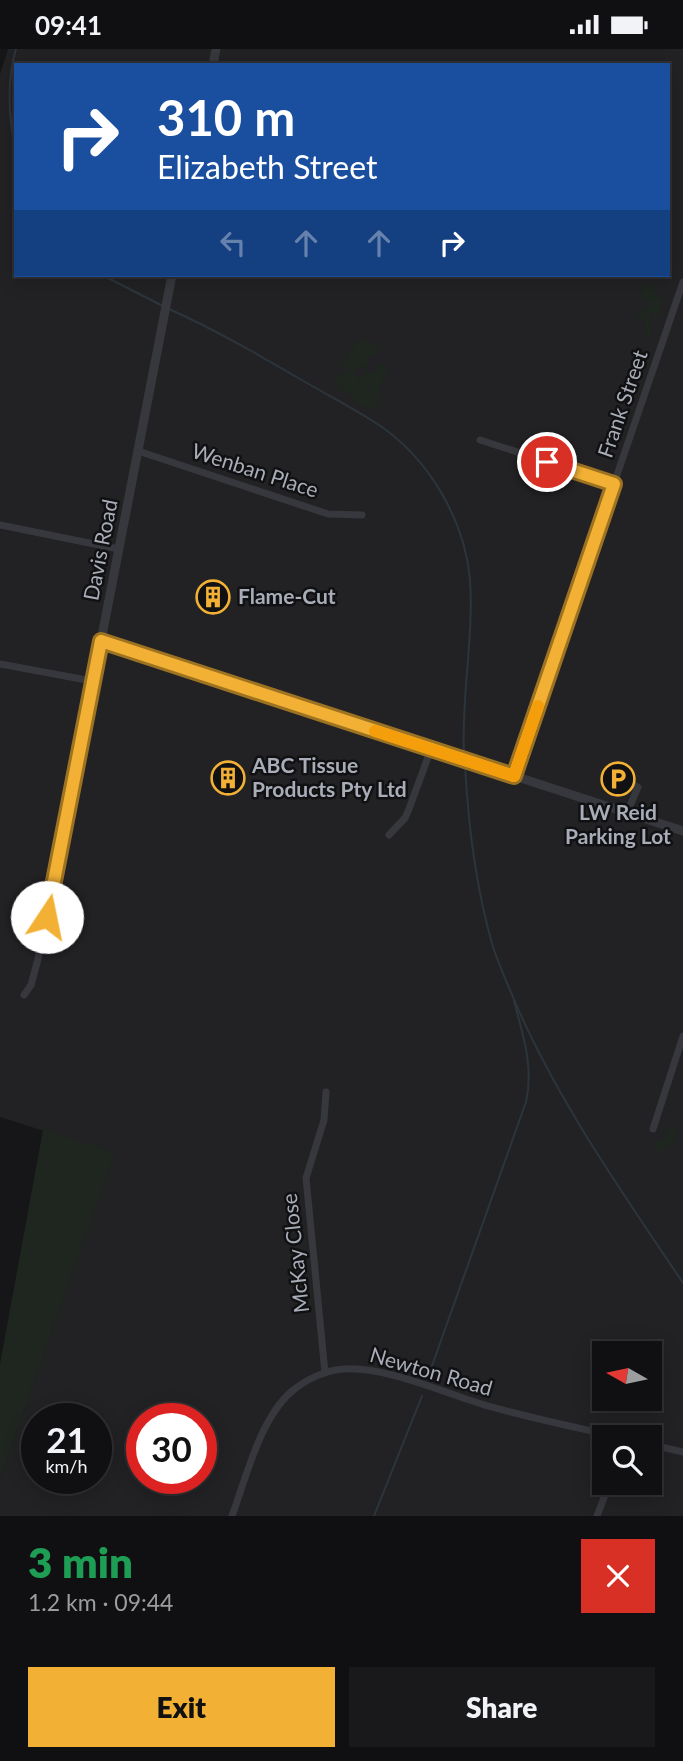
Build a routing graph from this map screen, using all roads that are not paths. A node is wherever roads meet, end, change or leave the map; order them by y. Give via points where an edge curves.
1 (172, 277) edge
2 (683, 282) edge
3 (480, 440) dead end
4 (138, 451) junction
5 (614, 484) junction
6 (362, 515) dead end
7 (0, 525) edge
8 (118, 549) junction
9 (101, 641) junction
10 (0, 664) edge
11 (92, 681) junction
12 (431, 749) junction
13 (621, 766) dead end
14 (514, 776) junction
15 (625, 812) junction
16 (683, 831) edge
17 (389, 835) dead end
18 (24, 995) dead end
19 (683, 1036) edge
20 (326, 1092) dead end
21 (653, 1129) dead end
22 (325, 1373) junction
23 (592, 1431) edge
24 (662, 1447) edge
25 (683, 1452) edge
26 (605, 1495) edge
27 (232, 1516) edge
28 (597, 1516) edge

1 - 4 street, Davis Road
2 - 5 street, Frank Street
3 - 5 street
4 - 6 street, Wenban Place via 328,514
4 - 8 street, Davis Road
5 - 14 street, Frank Street
7 - 8 street
8 - 9 street, Davis Road
9 - 11 street, Davis Road
9 - 12 street
10 - 11 street
11 - 18 street, Davis Road via 38,959
12 - 14 street
12 - 17 street via 405,818
13 - 15 street via 617,780 638,787
14 - 15 street
15 - 16 street
19 - 21 street
20 - 22 street, McKay Close via 324,1120 306,1178
22 - 23 street, Newton Road via 353,1369 385,1373 490,1406
22 - 27 street, Newton Road via 291,1392 278,1406
24 - 25 street
26 - 28 street

